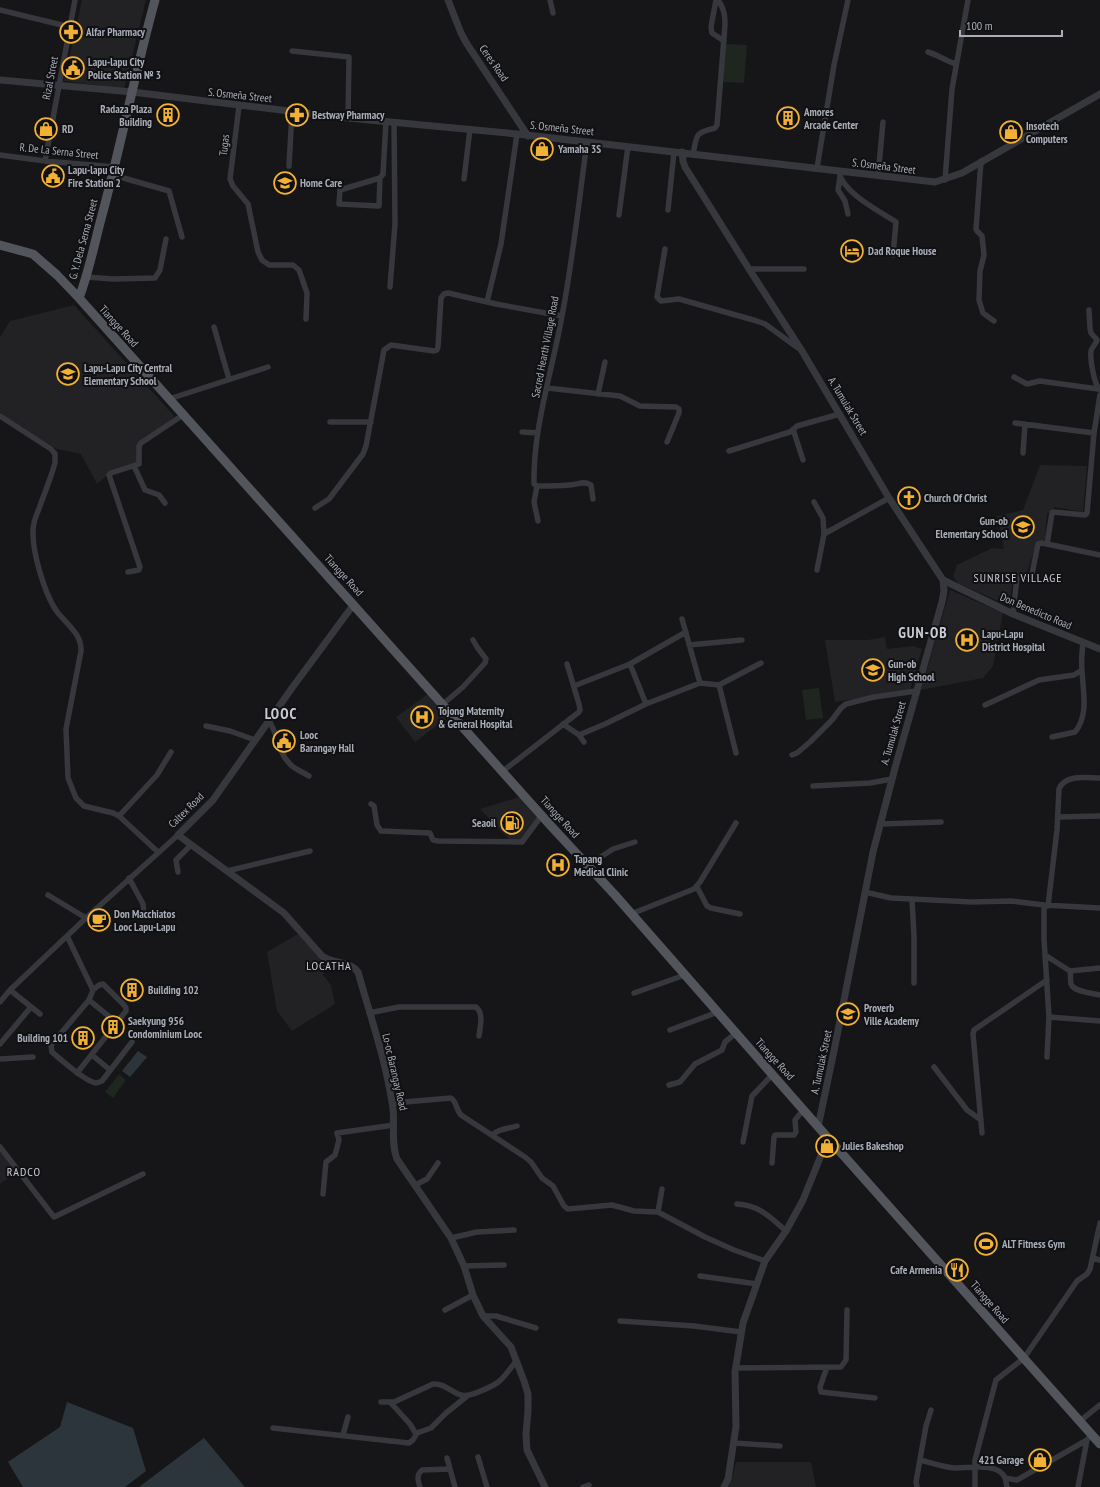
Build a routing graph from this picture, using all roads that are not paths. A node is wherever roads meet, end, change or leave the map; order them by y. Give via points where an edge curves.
1 (75, 0) edge
2 (155, 0) edge
3 (448, 0) edge
4 (550, 0) edge
5 (717, 0) edge
6 (848, 0) edge
7 (968, 0) edge
8 (0, 10) edge
9 (553, 13) dead end
10 (70, 27) junction
11 (724, 41) junction
12 (292, 51) dead end
13 (928, 52) dead end
14 (956, 64) junction
15 (0, 80) edge
16 (58, 85) junction
17 (132, 92) junction
18 (1100, 94) edge
19 (239, 106) junction
20 (292, 112) junction
21 (348, 118) junction
22 (386, 122) junction
23 (394, 122) junction
24 (883, 122) dead end
25 (470, 130) junction
26 (517, 134) junction
27 (528, 136) junction
28 (587, 142) junction
29 (628, 146) junction
30 (674, 152) junction
31 (682, 152) junction
32 (693, 154) junction
33 (0, 155) edge
34 (45, 160) junction
35 (981, 162) junction
36 (289, 166) dead end
37 (817, 168) junction
38 (114, 171) junction
39 (840, 174) junction
40 (878, 176) junction
41 (380, 178) junction
42 (464, 179) dead end
43 (945, 180) junction
44 (668, 210) dead end
45 (848, 214) dead end
46 (619, 215) dead end
47 (182, 237) dead end
48 (166, 239) dead end
49 (0, 245) edge
50 (665, 249) dead end
51 (893, 255) dead end
52 (749, 269) junction
53 (804, 269) dead end
54 (86, 277) junction
55 (390, 287) dead end
56 (79, 298) junction
57 (487, 302) junction
58 (1089, 310) dead end
59 (562, 316) junction
60 (306, 319) dead end
61 (994, 321) dead end
62 (214, 327) dead end
63 (802, 351) junction
64 (605, 362) dead end
65 (268, 367) dead end
66 (1014, 377) dead end
67 (230, 379) junction
68 (547, 388) junction
69 (1100, 391) edge
70 (598, 394) junction
71 (169, 399) junction
72 (840, 414) junction
73 (183, 415) junction
74 (0, 416) edge
75 (330, 422) dead end
76 (371, 422) junction
77 (1015, 423) dead end
78 (1026, 424) junction
79 (793, 429) junction
80 (522, 432) dead end
81 (538, 433) junction
82 (1094, 433) junction
83 (667, 442) dead end
84 (729, 451) dead end
85 (1023, 453) dead end
86 (803, 460) dead end
87 (134, 466) junction
88 (537, 486) junction
89 (889, 498) junction
90 (593, 500) dead end
91 (814, 502) dead end
92 (165, 503) dead end
93 (315, 508) dead end
94 (538, 521) dead end
95 (824, 534) junction
96 (1047, 544) junction
97 (1100, 554) edge
98 (817, 570) dead end
99 (128, 572) dead end
100 (943, 580) junction
101 (354, 604) junction
102 (1013, 614) junction
103 (682, 619) dead end
104 (686, 632) junction
105 (473, 640) dead end
106 (742, 640) dead end
107 (1083, 642) junction
108 (689, 645) junction
109 (1100, 649) edge
110 (762, 663) dead end
111 (567, 664) dead end
112 (630, 664) junction
113 (1082, 670) junction
114 (700, 683) junction
115 (720, 685) junction
116 (574, 686) junction
117 (916, 690) junction
118 (443, 704) junction
119 (646, 704) junction
120 (985, 705) dead end
121 (269, 721) junction
122 (563, 724) junction
123 (206, 726) dead end
124 (579, 735) junction
125 (1052, 737) dead end
126 (255, 740) junction
127 (584, 742) dead end
128 (171, 752) dead end
129 (736, 753) dead end
130 (792, 755) dead end
131 (503, 771) junction
132 (309, 776) dead end
133 (1100, 778) edge
134 (892, 779) junction
135 (812, 786) dead end
136 (371, 804) dead end
137 (120, 816) junction
138 (542, 816) junction
139 (1100, 816) edge
140 (1058, 817) junction
141 (736, 822) dead end
142 (941, 822) dead end
143 (880, 824) junction
144 (178, 835) junction
145 (635, 842) dead end
146 (191, 845) junction
147 (310, 851) dead end
148 (158, 852) junction
149 (588, 866) junction
150 (228, 871) junction
151 (178, 872) dead end
152 (130, 878) junction
153 (696, 887) junction
154 (865, 892) junction
155 (48, 895) dead end
156 (912, 900) junction
157 (1046, 906) junction
158 (1100, 908) edge
159 (631, 914) junction
160 (740, 914) dead end
161 (144, 915) dead end
162 (86, 918) junction
163 (67, 936) junction
164 (1045, 955) junction
165 (1100, 968) edge
166 (1070, 971) junction
167 (685, 976) junction
168 (1047, 980) junction
169 (914, 984) dead end
170 (10, 990) junction
171 (92, 990) junction
172 (634, 993) dead end
173 (1100, 995) edge
174 (89, 1000) junction
175 (0, 1002) edge
176 (30, 1007) junction
177 (718, 1012) junction
178 (369, 1013) junction
179 (40, 1014) dead end
180 (1049, 1017) junction
181 (1100, 1021) edge
182 (117, 1023) junction
183 (670, 1030) dead end
184 (736, 1033) junction
185 (479, 1036) dead end
186 (132, 1042) dead end
187 (0, 1044) edge
188 (92, 1055) junction
189 (32, 1057) dead end
190 (1047, 1057) dead end
191 (0, 1059) edge
192 (934, 1067) dead end
193 (110, 1070) junction
194 (77, 1073) junction
195 (773, 1074) junction
196 (669, 1086) dead end
197 (393, 1103) junction
198 (804, 1109) junction
199 (981, 1120) junction
200 (394, 1125) junction
201 (517, 1126) dead end
202 (818, 1127) junction
203 (982, 1133) dead end
204 (492, 1135) junction
205 (828, 1138) junction
206 (743, 1142) dead end
207 (0, 1147) edge
208 (438, 1163) dead end
209 (772, 1163) dead end
210 (143, 1174) dead end
211 (416, 1185) junction
212 (662, 1188) dead end
213 (323, 1194) dead end
214 (737, 1204) dead end
215 (658, 1212) junction
216 (1100, 1223) edge
217 (514, 1230) dead end
218 (786, 1230) junction
219 (451, 1238) junction
220 (1093, 1258) junction
221 (1100, 1260) edge
222 (765, 1261) junction
223 (504, 1265) dead end
224 (464, 1266) junction
225 (700, 1276) dead end
226 (757, 1284) junction
227 (474, 1295) junction
228 (445, 1310) dead end
229 (847, 1310) dead end
230 (483, 1316) junction
231 (620, 1322) dead end
232 (536, 1328) dead end
233 (741, 1332) junction
234 (1024, 1358) junction
235 (516, 1361) junction
236 (827, 1367) junction
237 (736, 1368) junction
238 (466, 1396) junction
239 (875, 1398) dead end
240 (381, 1402) dead end
241 (390, 1402) junction
242 (1100, 1405) edge
243 (931, 1410) dead end
244 (348, 1417) dead end
245 (1080, 1421) junction
246 (272, 1428) dead end
247 (416, 1434) junction
248 (343, 1435) junction
249 (1090, 1438) junction
250 (734, 1442) junction
251 (1100, 1444) edge
252 (780, 1446) dead end
253 (478, 1457) dead end
254 (447, 1458) dead end
255 (920, 1460) junction
256 (974, 1466) junction
257 (450, 1469) junction
258 (1005, 1478) junction
259 (420, 1487) edge
260 (455, 1487) edge
261 (487, 1487) edge
262 (545, 1487) edge
263 (724, 1487) edge
264 (917, 1487) edge
265 (975, 1487) edge
266 (1006, 1487) edge
267 (1078, 1487) edge

1 - 10 street, Rizal Street
2 - 17 main road, G. Y. Dela Serna Street
3 - 27 street, Ceres Road via 467,44
4 - 9 street
5 - 11 street via 725,13
5 - 11 street via 712,33
6 - 37 street
7 - 14 street
8 - 10 street
10 - 16 street, Rizal Street
11 - 32 street via 717,125 697,135
12 - 21 street via 349,58
13 - 14 street via 946,62
14 - 43 street
15 - 16 street, S. Osmeña Street
16 - 17 street, S. Osmeña Street
16 - 34 street, Rizal Street
17 - 19 street, S. Osmeña Street
17 - 38 main road, G. Y. Dela Serna Street
18 - 35 street, S. Osmeña Street
19 - 20 street, S. Osmeña Street
19 - 60 street, Tugas via 230,179 248,204 262,260 269,265 293,266 299,270 307,294
20 - 21 street, S. Osmeña Street
20 - 36 street
21 - 22 street, S. Osmeña Street
22 - 23 street, S. Osmeña Street
22 - 41 street via 383,174
23 - 25 street, S. Osmeña Street
23 - 55 street via 395,224
24 - 40 street
25 - 26 street, S. Osmeña Street
25 - 42 street
26 - 27 street, S. Osmeña Street
26 - 57 street via 501,244
27 - 28 street, S. Osmeña Street
28 - 29 street, S. Osmeña Street
28 - 59 street, Sacred Hearth Village Road
29 - 30 street, S. Osmeña Street
29 - 46 street
30 - 31 street, S. Osmeña Street
30 - 44 street
31 - 32 street, S. Osmeña Street
31 - 52 street, A. Tumulak Street via 685,167
32 - 37 street, S. Osmeña Street
33 - 34 street, R. De La Serna Street
34 - 38 street, R. De La Serna Street
35 - 43 street, S. Osmeña Street
35 - 61 street via 976,228 982,236 984,255 980,271 979,300 983,313
37 - 39 street, S. Osmeña Street
38 - 47 street, R. De La Serna Street via 169,191
38 - 54 main road, G. Y. Dela Serna Street
39 - 40 street, S. Osmeña Street
39 - 45 street via 838,190
39 - 51 street via 863,202 896,222
40 - 43 street, S. Osmeña Street via 928,182
41 - 41 street via 340,190 339,204 379,206
48 - 54 street via 160,270 155,278
49 - 56 main road, Tiangge Road via 33,254
50 - 63 street via 656,296 658,299 679,299 765,324
52 - 53 street
52 - 63 street, A. Tumulak Street
54 - 56 main road, G. Y. Dela Serna Street
56 - 71 main road, Tiangge Road
57 - 59 street
57 - 76 street via 444,294 440,298 437,350 392,346 384,350
58 - 69 street via 1091,333 1097,340 1091,356 1094,379
59 - 68 street, Sacred Hearth Village Road
62 - 67 street
63 - 72 street, A. Tumulak Street
64 - 70 street
65 - 67 street
66 - 69 street via 1027,384 1040,381
67 - 71 street
68 - 70 street
68 - 81 street, Sacred Hearth Village Road
69 - 82 street
70 - 83 street via 620,396 640,406 676,407 679,413
71 - 73 main road, Tiangge Road
72 - 79 street
72 - 89 street, A. Tumulak Street
73 - 87 street via 141,443 140,462
73 - 101 main road, Tiangge Road
74 - 137 street via 55,454 56,463 34,524 33,538 44,584 57,612 82,644 66,729 68,778 76,798 84,806
75 - 76 street
76 - 93 street via 366,446 358,462 329,498
77 - 78 street
78 - 82 street
78 - 85 street
79 - 84 street
79 - 86 street
80 - 81 street
81 - 88 street, Sacred Hearth Village Road via 534,480
82 - 96 street via 1087,513 1084,515 1053,512
87 - 92 street via 145,490 159,495
87 - 99 street via 109,475 140,568
88 - 90 street via 589,483
88 - 94 street, Sacred Hearth Village Road via 534,502
89 - 95 street
89 - 100 street, A. Tumulak Street
91 - 95 street via 823,518
95 - 98 street
96 - 97 street
96 - 102 street via 1038,544 1031,575 1017,577
100 - 102 street, Don Benedicto Road
100 - 117 street, A. Tumulak Street via 942,602
101 - 118 main road, Tiangge Road
101 - 121 street, Caltex Road
102 - 107 street, Don Benedicto Road
103 - 104 street
104 - 108 street
104 - 112 street
105 - 118 street via 486,662
106 - 108 street
107 - 109 street, Don Benedicto Road
107 - 113 street
108 - 114 street
110 - 115 street
111 - 116 street
112 - 116 street
112 - 119 street
113 - 120 street via 1074,675 1039,680
113 - 125 street via 1082,722 1075,732
114 - 115 street
114 - 119 street
115 - 129 street
116 - 122 street via 580,710
117 - 130 street via 846,704 810,742
117 - 134 street, A. Tumulak Street
118 - 131 main road, Tiangge Road
119 - 124 street
121 - 126 street, Caltex Road
121 - 132 street via 289,764
122 - 124 street
122 - 131 street
123 - 126 street via 230,730
124 - 127 street
126 - 144 street, Caltex Road via 213,800
128 - 137 street via 157,774
131 - 138 main road, Tiangge Road
133 - 140 street via 1073,778 1064,781 1059,789
134 - 135 street via 870,783
134 - 143 street, A. Tumulak Street
136 - 138 street via 374,806 377,825 381,831 430,833 434,840 438,841 522,842
137 - 148 street
138 - 149 main road, Tiangge Road
139 - 140 street
140 - 157 street
141 - 153 street
142 - 143 street
143 - 154 street, A. Tumulak Street
144 - 146 street, Lo-oc Barangay Road
144 - 148 street, Caltex Road
145 - 149 street via 613,849
146 - 150 street, Lo-oc Barangay Road
146 - 151 street via 176,860
147 - 150 street
148 - 152 street, Caltex Road
149 - 159 main road, Tiangge Road
150 - 178 street, Lo-oc Barangay Road via 284,913 322,956 356,969
152 - 161 street via 143,904
152 - 162 street, Caltex Road
153 - 159 street
153 - 160 street via 707,906
154 - 156 street
154 - 202 street, A. Tumulak Street
155 - 162 street
156 - 157 street via 1011,901
156 - 169 street
157 - 158 street
157 - 164 street
159 - 167 main road, Tiangge Road
162 - 163 street, Caltex Road
163 - 170 street, Caltex Road
163 - 171 street
164 - 166 street
164 - 168 street
165 - 166 street
166 - 173 street via 1073,987
167 - 172 street
167 - 177 main road, Tiangge Road
168 - 180 street
168 - 199 street via 974,1030
170 - 175 street, Caltex Road
170 - 176 street
171 - 174 street
171 - 182 street via 102,984 126,1008
174 - 182 street
174 - 194 street via 51,1045 52,1052
176 - 179 street
176 - 187 street
177 - 183 street
177 - 184 main road, Tiangge Road
178 - 185 street via 399,1008 476,1007 481,1013
178 - 197 street, Lo-oc Barangay Road
180 - 181 street
180 - 190 street
182 - 188 street
184 - 195 main road, Tiangge Road
184 - 196 street via 725,1042 722,1050 695,1064 680,1082
186 - 193 street
188 - 193 street
188 - 194 street
189 - 191 street
192 - 199 street via 967,1110
193 - 194 street via 102,1081 95,1083
195 - 198 main road, Tiangge Road
195 - 206 street via 752,1096
197 - 200 street, Lo-oc Barangay Road
197 - 204 street via 451,1098 457,1111
198 - 202 main road, Tiangge Road
198 - 209 street via 795,1120 794,1135 775,1135
199 - 203 street
200 - 211 street, Lo-oc Barangay Road via 394,1153
200 - 213 street via 337,1133 339,1140 335,1155 326,1162
201 - 204 street via 497,1130
202 - 205 main road, Tiangge Road
204 - 215 street via 531,1162 542,1178 553,1186 568,1209 612,1205 634,1211
205 - 218 street via 803,1200
205 - 234 main road, Tiangge Road
207 - 210 street via 54,1217
208 - 211 street via 427,1179
211 - 219 street, Lo-oc Barangay Road
212 - 215 street
214 - 218 street via 764,1212
215 - 222 street via 705,1237
216 - 220 street
217 - 219 street via 477,1232
218 - 222 street
219 - 224 street, Lo-oc Barangay Road
220 - 221 street
220 - 234 street via 1087,1274 1077,1281
222 - 226 street
223 - 224 street
224 - 227 street, Lo-oc Barangay Road
225 - 226 street
226 - 233 street
227 - 228 street
227 - 230 street, Lo-oc Barangay Road
229 - 236 street via 846,1360 841,1367
230 - 232 street via 496,1316
230 - 235 street, Lo-oc Barangay Road via 511,1347
231 - 233 street via 694,1326
233 - 237 street
234 - 245 main road, Tiangge Road
234 - 256 street via 996,1380
235 - 238 street via 498,1383
235 - 262 street, Lo-oc Barangay Road via 528,1394 527,1450
236 - 237 street
236 - 239 street via 820,1386 821,1392
237 - 250 street
238 - 241 street via 439,1383
238 - 247 street via 431,1428
240 - 241 street
241 - 247 street
242 - 245 street
243 - 255 street
244 - 248 street
245 - 249 main road, Tiangge Road
246 - 248 street
247 - 248 street via 411,1442 405,1444
249 - 251 main road, Tiangge Road
249 - 258 street via 1017,1480
249 - 267 street
250 - 252 street
250 - 263 street via 728,1479
253 - 261 street
254 - 257 street
255 - 256 street via 952,1468
255 - 264 street
256 - 258 street via 996,1470
256 - 265 street
257 - 259 street via 422,1470 417,1479
257 - 260 street
258 - 266 street

